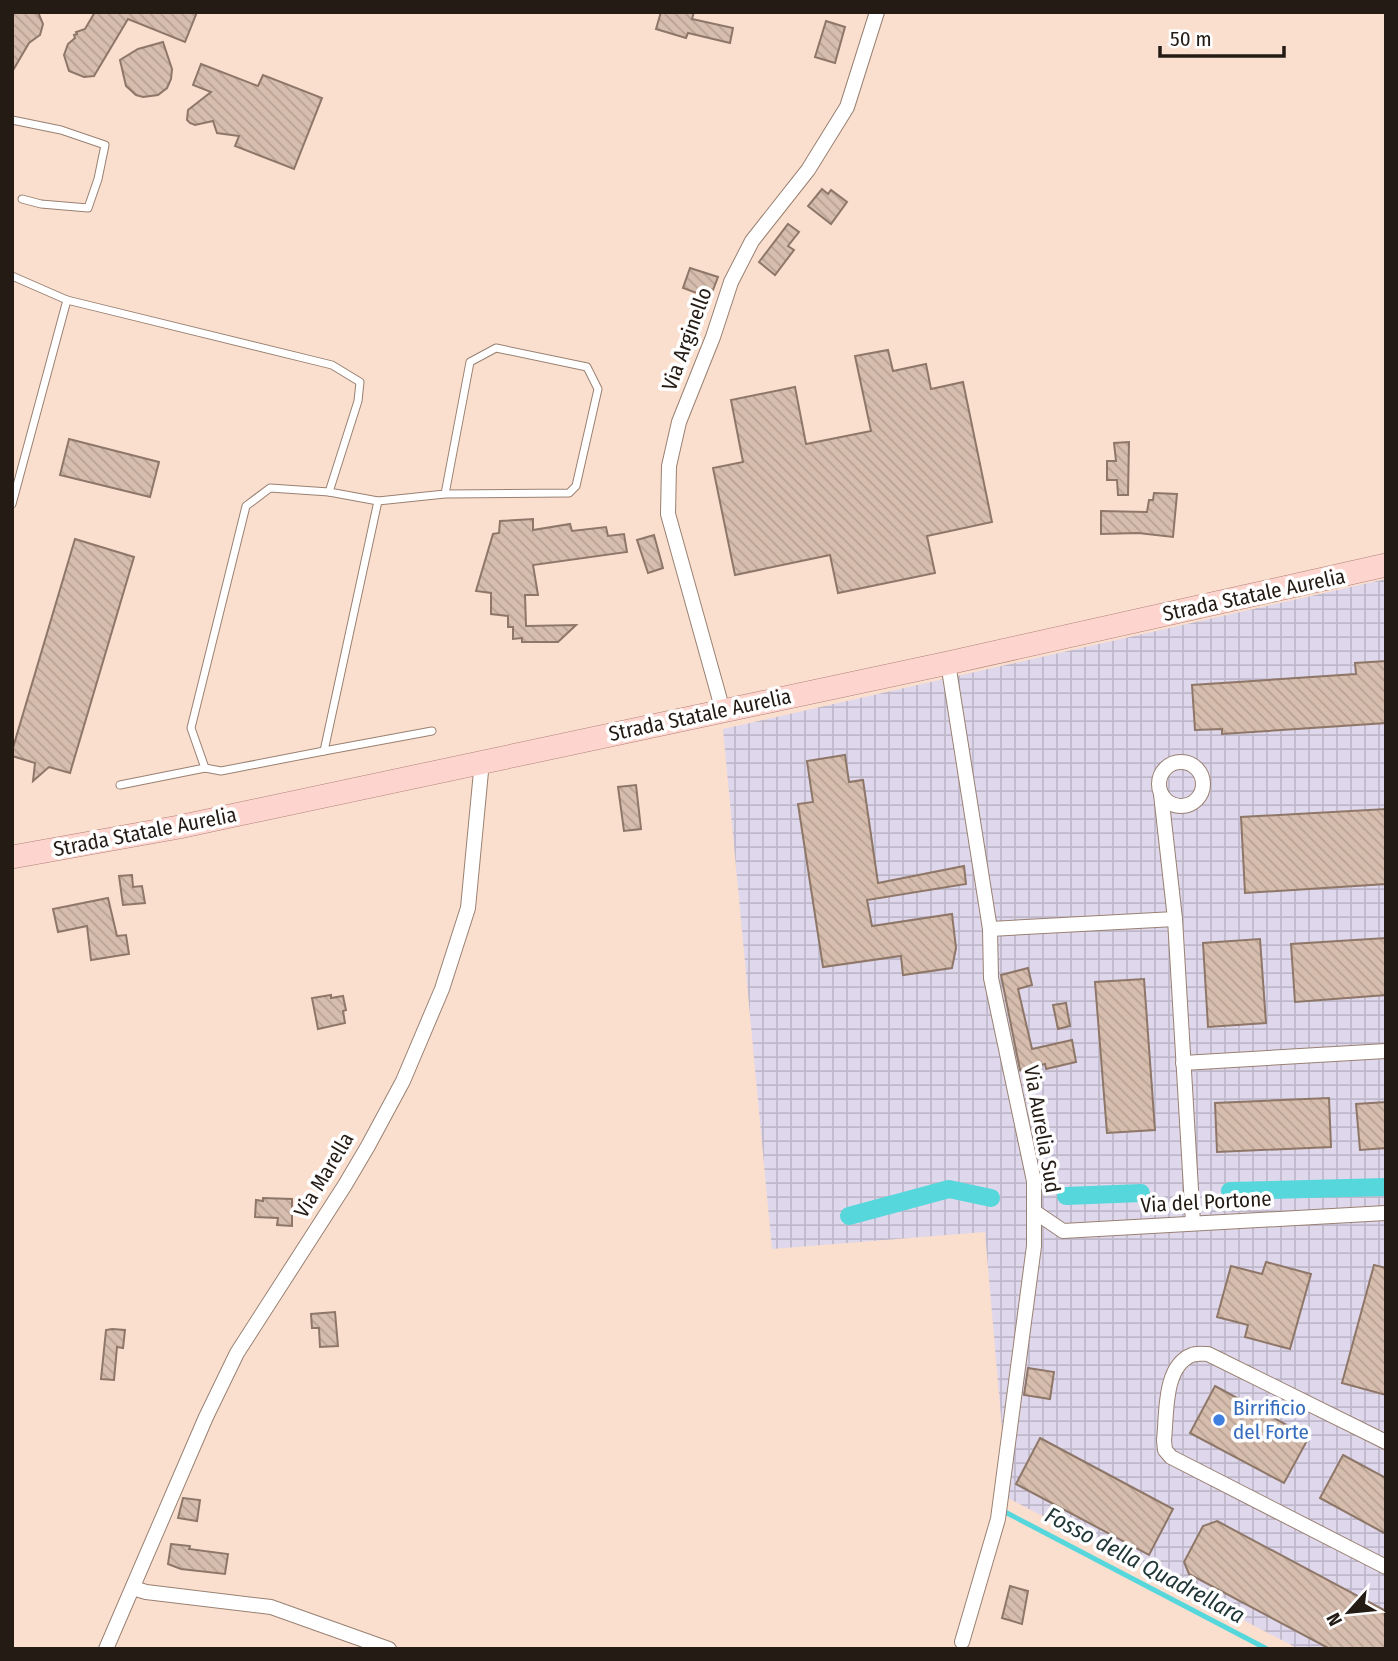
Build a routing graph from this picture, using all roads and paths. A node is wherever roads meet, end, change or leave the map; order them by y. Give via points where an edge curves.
1 (877, 12) edge
2 (12, 120) edge
3 (22, 199) dead end
4 (12, 276) edge
5 (66, 300) junction
6 (329, 492) junction
7 (445, 494) junction
8 (378, 501) junction
9 (12, 504) edge
10 (1386, 565) edge
11 (948, 663) junction
12 (723, 711) junction
13 (432, 731) dead end
14 (324, 751) junction
15 (482, 761) junction
16 (205, 768) junction
17 (120, 785) dead end
18 (1161, 794) dead end
19 (12, 857) edge
20 (1175, 919) junction
21 (990, 929) junction
22 (1386, 1051) edge
23 (1183, 1063) junction
24 (1035, 1212) junction
25 (1386, 1213) edge
26 (1193, 1223) junction
27 (1386, 1442) edge
28 (1386, 1567) edge
29 (132, 1588) junction
30 (962, 1642) dead end
31 (106, 1649) edge
32 (389, 1649) edge

1 - 12 street, Via Arginello via 847,107 808,170 752,241 731,282 678,422 669,467 668,514
2 - 3 lane via 106,145 88,208
4 - 5 lane
5 - 6 lane via 332,365 360,382
5 - 9 lane
6 - 8 lane
6 - 16 lane via 270,488 246,506 191,728
7 - 7 lane via 569,493 576,486 598,389 587,367 496,348 470,362
7 - 8 lane
8 - 14 lane
10 - 11 main road, Strada Statale Aurelia
11 - 12 main road, Strada Statale Aurelia
11 - 21 street, Via Aurelia Sud
12 - 15 main road, Strada Statale Aurelia
13 - 14 lane
14 - 16 lane via 221,771
15 - 19 main road, Strada Statale Aurelia via 179,827
15 - 29 street, Via Marella via 468,908 442,989 403,1081 368,1146 237,1353
16 - 17 lane
18 - 20 street
20 - 21 street
20 - 23 street
21 - 24 street, Via Aurelia Sud via 990,978 1034,1181
22 - 23 street
23 - 26 street
24 - 26 street, Via del Portone via 1063,1231
24 - 30 street, Via Aurelia Sud via 998,1519
25 - 26 street, Via del Portone
27 - 28 street via 1208,1354 1193,1354 1180,1362 1170,1381 1164,1440 1171,1457
29 - 31 street, Via Marella
29 - 32 street via 271,1607

